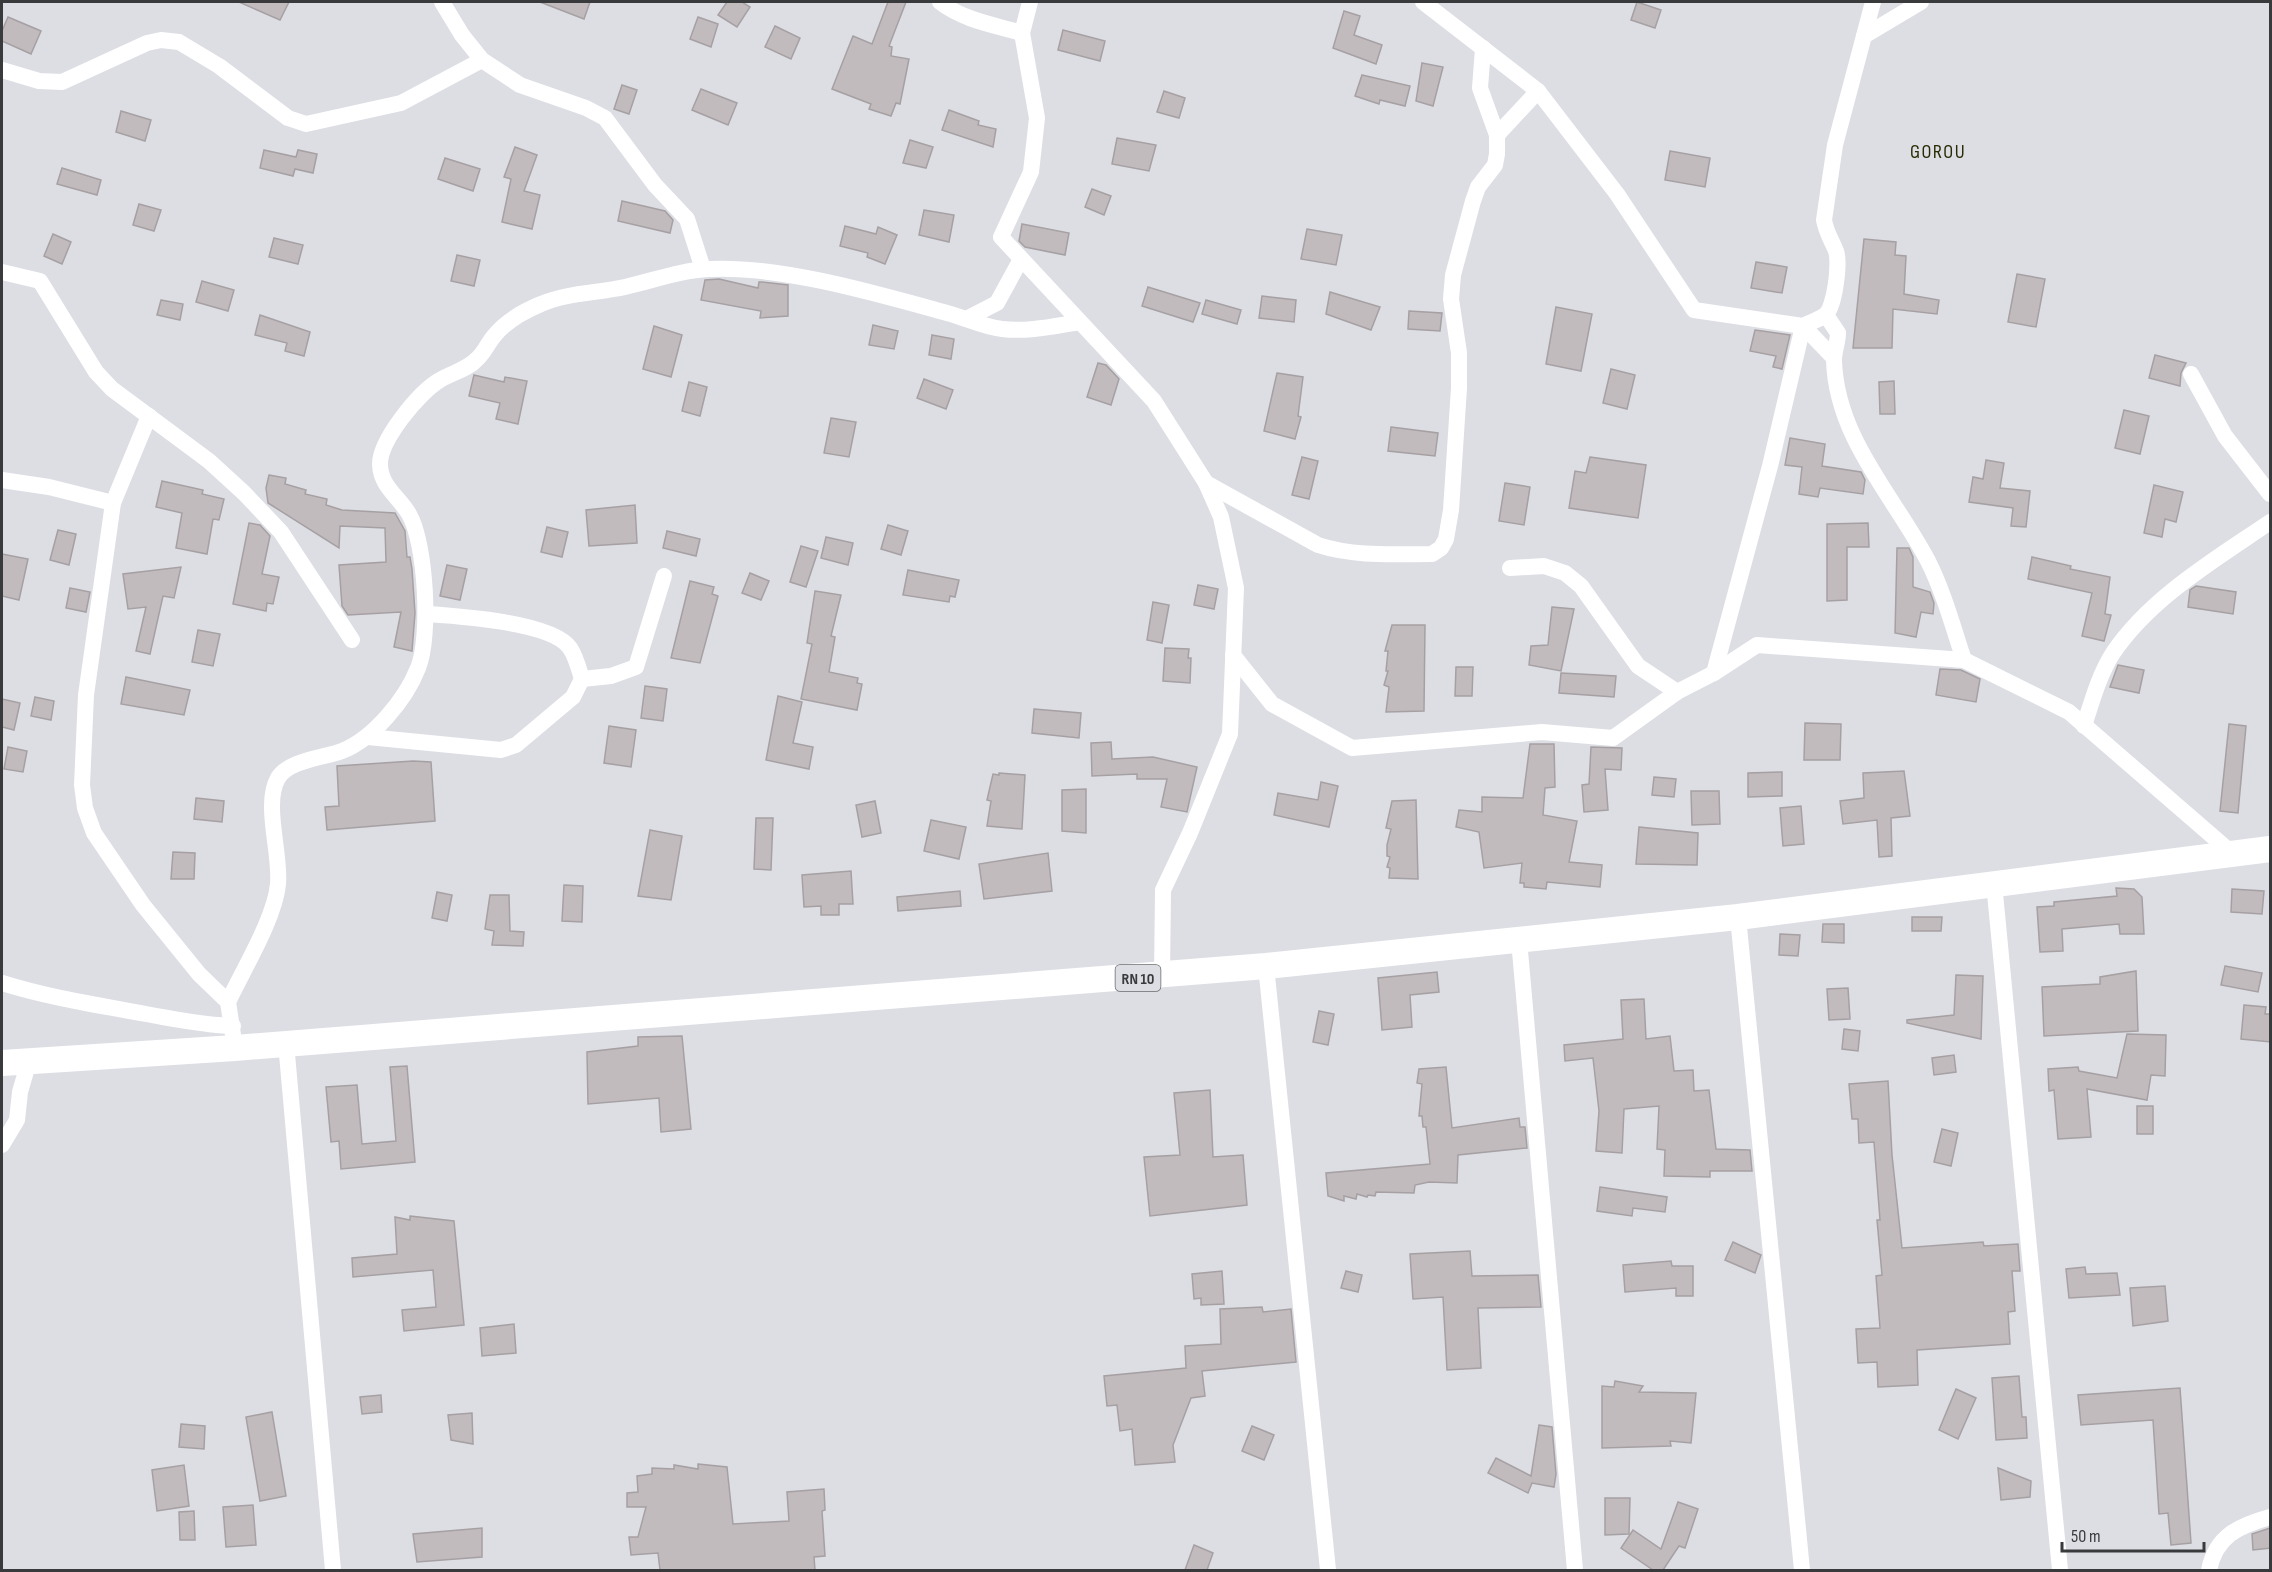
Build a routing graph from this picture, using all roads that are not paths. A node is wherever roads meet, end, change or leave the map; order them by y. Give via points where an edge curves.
1 (442, 2) edge
2 (940, 2) edge
3 (1030, 2) edge
4 (1423, 2) edge
5 (1873, 2) edge
6 (1921, 2) edge
7 (1022, 33) junction
8 (1864, 36) junction
9 (1483, 48) junction
10 (482, 60) junction
11 (2, 70) edge
12 (1538, 91) junction
13 (1497, 135) junction
14 (1021, 259) junction
15 (703, 269) junction
16 (2, 272) edge
17 (1826, 315) junction
18 (966, 319) junction
19 (1080, 322) junction
20 (1803, 326) junction
21 (1834, 358) junction
22 (2191, 374) dead end
23 (149, 416) junction
24 (2, 480) edge
25 (1206, 483) junction
26 (2271, 494) edge
27 (113, 503) junction
28 (2271, 522) edge
29 (1510, 568) dead end
30 (664, 576) dead end
31 (426, 614) junction
32 (352, 640) dead end
33 (1233, 655) junction
34 (1964, 660) junction
35 (1714, 673) junction
36 (582, 679) junction
37 (1677, 692) junction
38 (2084, 726) junction
39 (368, 737) junction
40 (2271, 849) edge
41 (2233, 854) junction
42 (1994, 883) junction
43 (1738, 917) junction
44 (1519, 940) junction
45 (1266, 966) junction
46 (1162, 976) junction
47 (2, 983) edge
48 (228, 1002) junction
49 (234, 1037) junction
50 (286, 1043) junction
51 (29, 1061) junction
52 (2, 1063) edge
53 (2, 1145) edge
54 (2271, 1517) edge
55 (333, 1570) edge
56 (1328, 1570) edge
57 (1575, 1570) edge
58 (1802, 1570) edge
59 (2060, 1570) edge
60 (2209, 1570) edge

1 - 10 street
2 - 7 street via 971,19
3 - 7 street
4 - 9 street
5 - 8 street
6 - 8 street
7 - 14 street via 1037,118 1035,140 1031,172 1001,237
8 - 17 street via 1835,146 1824,220 1839,263
9 - 12 street
9 - 13 street via 1480,88
10 - 11 street via 401,103 306,124 288,118 219,66 179,42 147,43 62,82 39,81
10 - 15 street via 520,85 605,118 655,185 687,219
12 - 13 street
12 - 20 street via 1617,194 1694,310
13 - 25 street via 1496,165 1478,187 1453,275 1451,299 1459,353 1459,388 1451,510 1441,548 1432,554 1335,550 1318,545
14 - 18 street via 997,303
14 - 19 street
15 - 18 street via 741,268 816,281
15 - 31 street via 537,306 495,333 479,358 467,368 438,381 417,400 389,436 380,461 382,478 409,513 416,532
16 - 23 street via 40,281 96,372
17 - 20 street
17 - 21 street via 1838,333
18 - 19 street via 1020,331
19 - 25 street via 1154,401
20 - 21 street
20 - 35 street
21 - 34 street via 1847,423 1868,465 1927,559
22 - 26 street via 2225,436
23 - 27 street
23 - 32 street via 209,461 281,532
24 - 27 street
25 - 33 street via 1221,517 1236,588
27 - 48 street via 86,695 82,785 85,808 94,833 132,890 199,974
28 - 38 street via 2201,569 2141,619 2113,654 2097,685
29 - 37 street via 1544,566 1565,573 1581,586 1638,666
30 - 36 street via 636,668
31 - 36 street via 481,618 558,638 570,647
31 - 39 street via 419,667 392,711
33 - 37 street via 1272,704 1352,748 1542,732 1613,738
33 - 46 street via 1230,734 1163,890
34 - 35 street via 1757,645
34 - 38 street via 2069,712
35 - 37 street
36 - 39 street via 573,697 516,745 501,750
38 - 41 street
39 - 48 street via 345,750 284,769 275,782 272,799 279,856 275,903
40 - 41 main road, RN 10
41 - 42 main road, RN 10
42 - 43 main road, RN 10
42 - 59 street
43 - 44 main road, RN 10
43 - 58 street
44 - 45 main road, RN 10
44 - 57 street
45 - 46 main road, RN 10
45 - 56 street
46 - 50 main road, RN 10
47 - 49 street via 48,997 179,1021
48 - 49 street
49 - 50 main road, RN 10
49 - 51 main road, RN 10
50 - 55 street
51 - 52 main road, RN 10
51 - 53 street via 17,1120
54 - 60 street via 2248,1523 2223,1539

